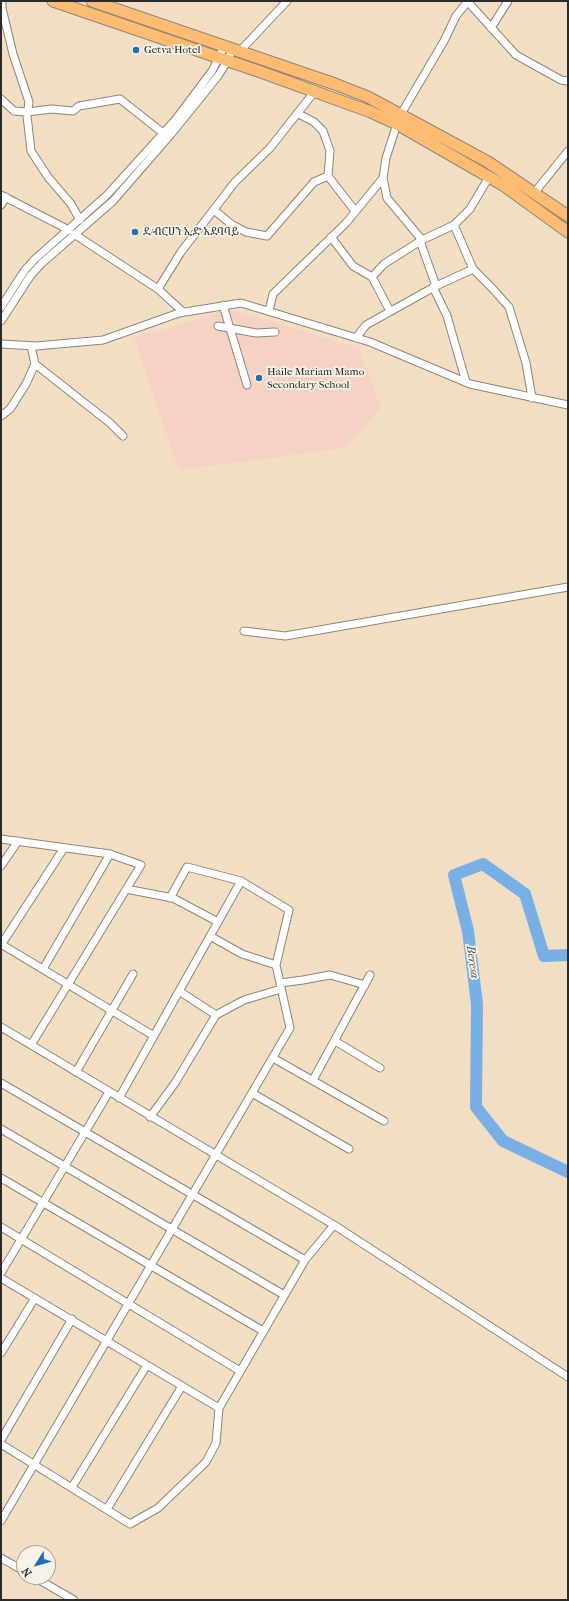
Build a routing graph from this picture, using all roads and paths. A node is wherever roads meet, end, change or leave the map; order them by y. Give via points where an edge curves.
1 (2, 1) edge
2 (53, 1) edge
3 (92, 1) edge
4 (287, 1) edge
5 (467, 1) edge
6 (508, 1) edge
7 (491, 28) junction
8 (228, 53) junction
9 (568, 81) edge
10 (315, 91) junction
11 (1, 99) edge
12 (27, 112) junction
13 (297, 113) junction
14 (399, 119) junction
15 (163, 133) junction
16 (568, 151) edge
17 (328, 176) junction
18 (489, 177) junction
19 (383, 178) junction
20 (535, 192) junction
21 (3, 196) edge
22 (1, 205) edge
23 (214, 210) junction
24 (355, 211) junction
25 (568, 216) edge
26 (80, 220) junction
27 (454, 225) junction
28 (72, 232) junction
29 (568, 232) edge
30 (331, 237) junction
31 (421, 240) junction
32 (473, 269) junction
33 (372, 277) junction
34 (435, 287) junction
35 (158, 289) junction
36 (223, 306) junction
37 (1, 307) edge
38 (269, 311) junction
39 (390, 311) junction
40 (182, 312) junction
41 (1, 321) edge
42 (218, 326) dead end
43 (230, 328) junction
44 (275, 332) dead end
45 (356, 338) junction
46 (1, 344) edge
47 (31, 346) junction
48 (35, 364) junction
49 (466, 382) junction
50 (247, 385) dead end
51 (532, 398) junction
52 (568, 406) edge
53 (1, 416) edge
54 (123, 436) dead end
55 (568, 588) edge
56 (244, 631) dead end
57 (1, 839) edge
58 (18, 841) junction
59 (64, 848) junction
60 (110, 854) junction
61 (1, 866) edge
62 (241, 881) junction
63 (126, 889) junction
64 (170, 898) junction
65 (218, 922) junction
66 (210, 936) junction
67 (1, 945) edge
68 (276, 965) junction
69 (43, 969) junction
70 (133, 974) dead end
71 (370, 975) dead end
72 (68, 983) junction
73 (365, 985) junction
74 (281, 986) junction
75 (179, 991) junction
76 (112, 1010) junction
77 (216, 1015) junction
78 (1, 1027) edge
79 (154, 1036) junction
80 (334, 1041) junction
81 (31, 1046) junction
82 (273, 1058) junction
83 (380, 1068) dead end
84 (76, 1072) junction
85 (313, 1080) junction
86 (1, 1082) edge
87 (109, 1092) junction
88 (252, 1093) junction
89 (119, 1098) junction
90 (150, 1117) junction
91 (384, 1122) dead end
92 (1, 1129) edge
93 (86, 1131) junction
94 (349, 1149) dead end
95 (216, 1156) junction
96 (65, 1166) junction
97 (1, 1178) edge
98 (193, 1195) junction
99 (43, 1202) junction
100 (334, 1225) junction
101 (1, 1227) edge
102 (173, 1229) junction
103 (21, 1240) junction
104 (305, 1260) junction
105 (151, 1266) junction
106 (1, 1273) edge
107 (1, 1278) edge
108 (284, 1295) junction
109 (35, 1298) junction
110 (129, 1305) junction
111 (72, 1319) junction
112 (263, 1332) junction
113 (108, 1340) junction
114 (1, 1353) edge
115 (147, 1365) junction
116 (240, 1371) junction
117 (568, 1377) edge
118 (182, 1386) junction
119 (219, 1408) junction
120 (1, 1440) edge
121 (1, 1444) edge
122 (34, 1464) junction
123 (72, 1487) junction
124 (107, 1509) junction
125 (1, 1521) edge
126 (1, 1558) edge
127 (16, 1566) edge
128 (48, 1585) edge
129 (74, 1600) edge

1 - 12 street via 13,54 29,102
2 - 8 highway
3 - 8 highway
4 - 8 street
5 - 7 street
5 - 14 street via 456,16
6 - 7 street
7 - 9 street via 516,55 561,80
8 - 10 highway
8 - 14 highway via 335,84 368,97
8 - 15 street
8 - 28 street via 218,76 113,201
10 - 13 street
10 - 14 highway via 371,112
11 - 12 street via 14,111
12 - 15 street via 52,109 73,111 79,106 120,99
12 - 26 street via 31,151
13 - 17 street via 314,122 328,142
13 - 23 street via 270,148 234,182
14 - 18 highway
14 - 19 street via 386,158
14 - 20 highway via 488,162
15 - 26 street via 107,195
16 - 20 street
17 - 23 street via 314,182 267,236 246,232 230,224
17 - 24 street
18 - 27 street via 470,209
18 - 29 highway
19 - 24 street
19 - 31 street via 387,198
20 - 25 highway
21 - 22 street
21 - 28 street
23 - 35 street via 181,252
24 - 30 street
26 - 28 street
27 - 31 street
27 - 32 street
28 - 35 street
28 - 37 street via 48,246 25,270
28 - 41 street via 31,275
30 - 33 street via 353,266
30 - 38 street via 273,294
31 - 33 street via 384,264
31 - 34 street
32 - 34 street
32 - 51 street via 509,307 526,363
33 - 39 street
34 - 39 street
34 - 49 street via 447,316
35 - 40 street
36 - 38 street via 241,304
36 - 40 street
36 - 43 street
38 - 45 street
39 - 45 street via 366,325
40 - 47 street via 103,340
42 - 43 street
43 - 44 street via 256,333
43 - 50 street
45 - 49 street
46 - 47 street
47 - 48 street
48 - 53 street via 10,409
48 - 54 street
49 - 51 street
51 - 52 street
55 - 56 street via 285,636
57 - 58 street
58 - 59 street
58 - 61 street
59 - 60 street
59 - 67 street
60 - 63 street via 142,865
60 - 69 street
62 - 64 street via 187,867
62 - 65 street
62 - 68 street via 288,910
63 - 64 street
63 - 72 street
64 - 65 street
65 - 66 street
66 - 68 street via 242,954
66 - 75 street
67 - 69 street
68 - 74 street
69 - 72 street
70 - 76 street
71 - 73 street
72 - 76 street
72 - 81 street
73 - 74 street via 330,975
73 - 80 street
74 - 77 street via 244,1000
74 - 82 street via 290,1028
75 - 77 street
75 - 79 street
76 - 79 street
76 - 84 street
77 - 90 street via 176,1084
78 - 81 street
79 - 89 street
80 - 83 street
80 - 85 street
81 - 84 street
82 - 85 street
82 - 88 street
84 - 87 street
85 - 91 street
86 - 93 street
87 - 89 street
87 - 93 street
88 - 94 street
88 - 95 street
89 - 90 street
90 - 95 street
92 - 96 street
93 - 96 street
93 - 98 street
95 - 98 street
95 - 100 street
96 - 99 street
96 - 102 street
97 - 99 street
98 - 102 street
98 - 104 street
99 - 103 street
99 - 105 street
100 - 104 street
100 - 117 street
101 - 103 street
102 - 105 street
102 - 108 street
103 - 106 street
103 - 110 street
104 - 108 street
105 - 110 street
105 - 112 street
107 - 109 street
108 - 112 street
109 - 111 street
109 - 114 street
110 - 113 street
110 - 116 street
111 - 113 street
111 - 120 street
112 - 116 street
113 - 115 street
113 - 122 street
115 - 118 street
115 - 123 street
116 - 119 street
118 - 119 street
118 - 124 street
119 - 124 street via 216,1443 206,1462 158,1508 130,1524
121 - 122 street
122 - 123 street
122 - 125 street
123 - 124 street
126 - 127 street
128 - 129 street

